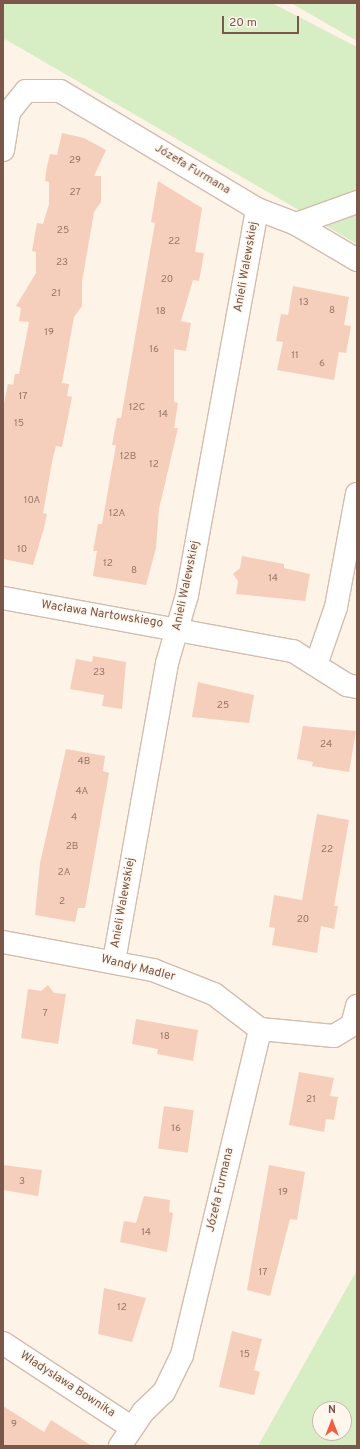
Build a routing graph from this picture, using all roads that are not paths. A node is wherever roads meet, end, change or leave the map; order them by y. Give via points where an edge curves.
1 (3, 150) edge
2 (357, 202) edge
3 (257, 209) junction
4 (296, 224) junction
5 (357, 260) edge
6 (357, 494) edge
7 (3, 598) edge
8 (179, 628) junction
9 (316, 665) junction
10 (357, 687) edge
11 (3, 942) edge
12 (114, 961) junction
13 (357, 1006) edge
14 (260, 1029) junction
15 (3, 1343) edge
16 (131, 1427) junction
17 (120, 1446) edge

1 - 3 street, Józefa Furmana via 9,112 26,92 60,91
2 - 4 street
3 - 4 street, Józefa Furmana
3 - 8 street, Anieli Walewskiej
4 - 5 street, Józefa Furmana
6 - 9 street via 336,607
7 - 8 street, Wacława Nartowskiego
8 - 9 street, Wacława Nartowskiego via 293,651
8 - 12 street, Anieli Walewskiej via 167,663
9 - 10 street, Wacława Nartowskiego via 347,685
11 - 12 street, Wandy Madler
12 - 14 street, Wandy Madler via 153,970 214,994
13 - 14 street via 352,1025 334,1036
14 - 16 street, Józefa Furmana via 182,1355 164,1392
15 - 16 street, Władysława Bownika
16 - 17 street, Józefa Furmana

